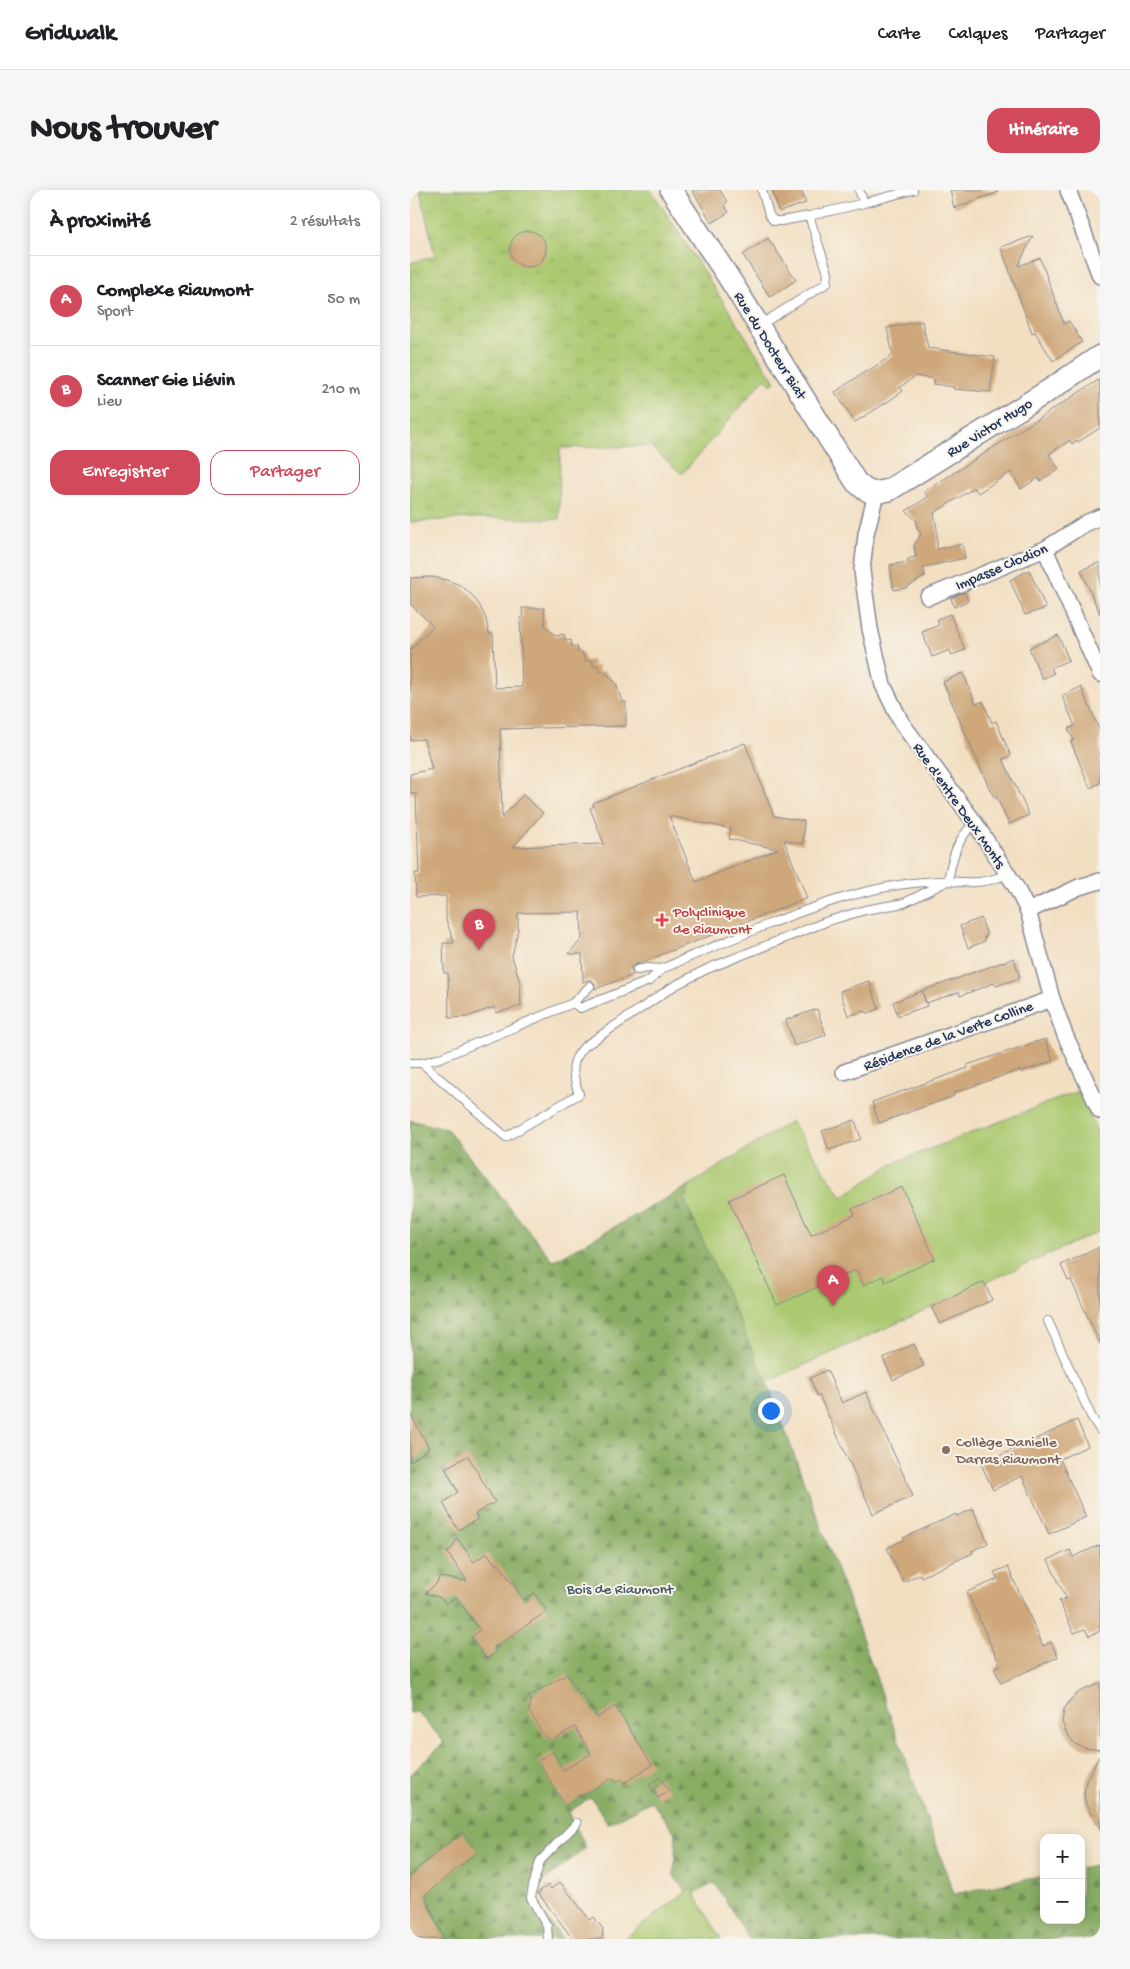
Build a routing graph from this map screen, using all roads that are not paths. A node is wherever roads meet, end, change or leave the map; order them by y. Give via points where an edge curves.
1 (671, 190) edge
2 (762, 190) edge
3 (859, 190) edge
4 (913, 190) edge
5 (1068, 190) edge
6 (864, 203) junction
7 (809, 216) junction
8 (1100, 276) edge
9 (758, 326) junction
10 (1100, 356) edge
11 (876, 493) junction
12 (1100, 517) edge
13 (1045, 549) junction
14 (928, 598) dead end
15 (1100, 674) edge
16 (975, 823) junction
17 (1008, 873) junction
18 (1100, 880) edge
19 (948, 881) junction
20 (1028, 911) junction
21 (662, 969) junction
22 (637, 970) dead end
23 (590, 986) dead end
24 (1052, 999) junction
25 (573, 1003) junction
26 (410, 1063) edge
27 (422, 1063) junction
28 (844, 1072) dead end
29 (1100, 1111) edge
30 (1048, 1321) dead end
31 (1100, 1430) edge
32 (578, 1823) dead end
33 (548, 1939) edge

1 - 9 street, Rue du Docteur Biat
2 - 7 lane via 774,221
3 - 6 lane
4 - 6 lane
5 - 8 street
6 - 7 lane
7 - 9 lane via 828,273 827,283
9 - 11 street, Rue du Docteur Biat via 856,482 866,491
10 - 11 street, Rue Victor Hugo via 889,490
11 - 16 street, Rue d'entre Deux Monts via 866,534 862,571 870,629 883,685 901,722
12 - 13 street, Impasse Clodion
13 - 14 street, Impasse Clodion
13 - 15 street
16 - 17 street, Rue d'entre Deux Monts
16 - 19 lane via 965,832 953,854
17 - 19 lane via 998,879 980,882
17 - 20 street, Rue d'entre Deux Monts
18 - 20 street
19 - 21 lane via 915,882 869,890 807,909
19 - 27 lane via 904,902 828,921 706,969 674,986 576,1055 573,1075 579,1094 506,1137
20 - 24 street, Rue d'entre Deux Monts
21 - 22 lane
21 - 25 lane via 649,982 580,1008
23 - 25 lane
24 - 28 street, Résidence de la Verte Colline
24 - 29 street, Rue d'entre Deux Monts
25 - 27 lane
26 - 27 lane
30 - 31 lane
32 - 33 lane via 540,1861 533,1886 531,1898 547,1926

